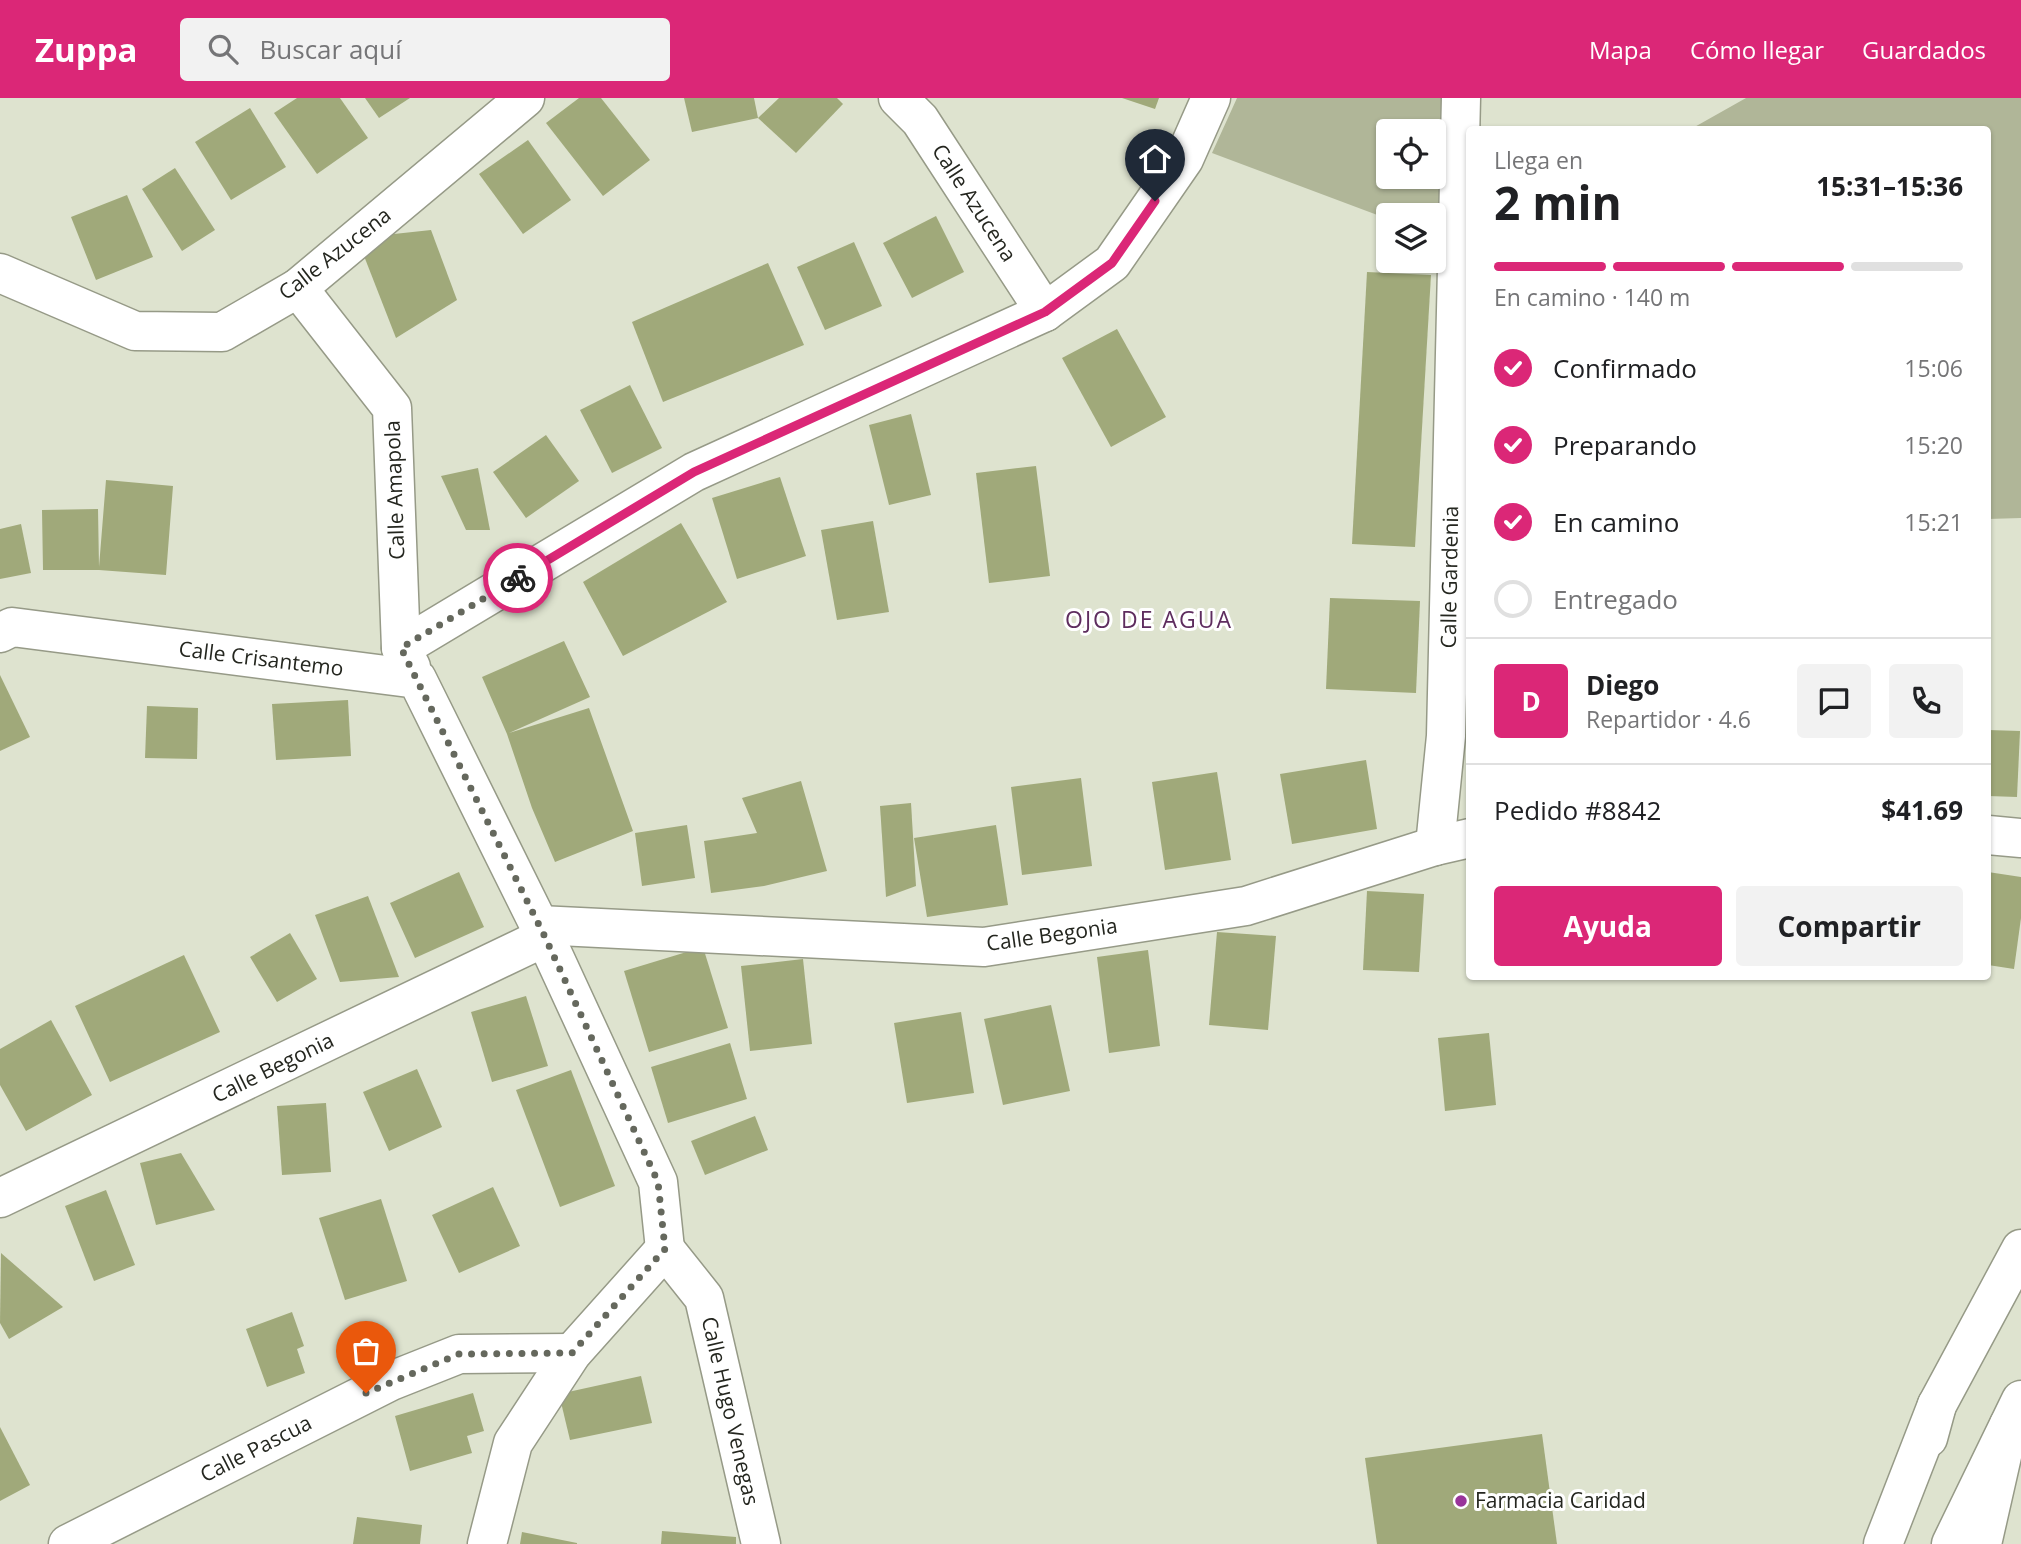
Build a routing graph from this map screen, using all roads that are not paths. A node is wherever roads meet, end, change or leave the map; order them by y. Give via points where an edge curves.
1 (525, 98) edge
2 (898, 98) edge
3 (1211, 98) edge
4 (1461, 98) edge
5 (0, 273) edge
6 (298, 288) junction
7 (1045, 312) junction
8 (0, 633) edge
9 (409, 663) junction
10 (1991, 835) edge
11 (2021, 838) edge
12 (1453, 842) edge
13 (542, 931) junction
14 (0, 1198) edge
15 (665, 1249) junction
16 (2021, 1249) edge
17 (572, 1353) junction
18 (1937, 1405) junction
19 (2015, 1413) edge
20 (68, 1544) edge
21 (487, 1544) edge
22 (761, 1544) edge
23 (1883, 1544) edge
24 (1899, 1544) edge
25 (1951, 1544) edge
26 (1982, 1544) edge

1 - 6 street, Calle Azucena
2 - 7 street, Calle Azucena via 920,120
3 - 7 street via 1184,159 1112,263
4 - 12 street, Calle Gardenia via 1446,736
5 - 6 street, Calle Azucena via 135,331 222,332
6 - 9 street, Calle Amapola via 392,408
7 - 9 street via 694,472
8 - 9 street, Calle Crisantemo via 12,627
9 - 13 street
10 - 11 street
12 - 13 street, Calle Begonia via 1245,906 984,947
13 - 14 street, Calle Begonia
13 - 15 street via 658,1182
15 - 17 street
15 - 22 street, Calle Hugo Venegas via 704,1298
16 - 18 street
17 - 20 street, Calle Pascua via 459,1354 391,1381
17 - 21 street via 513,1443
18 - 23 street
18 - 24 street
19 - 25 street
19 - 26 street

